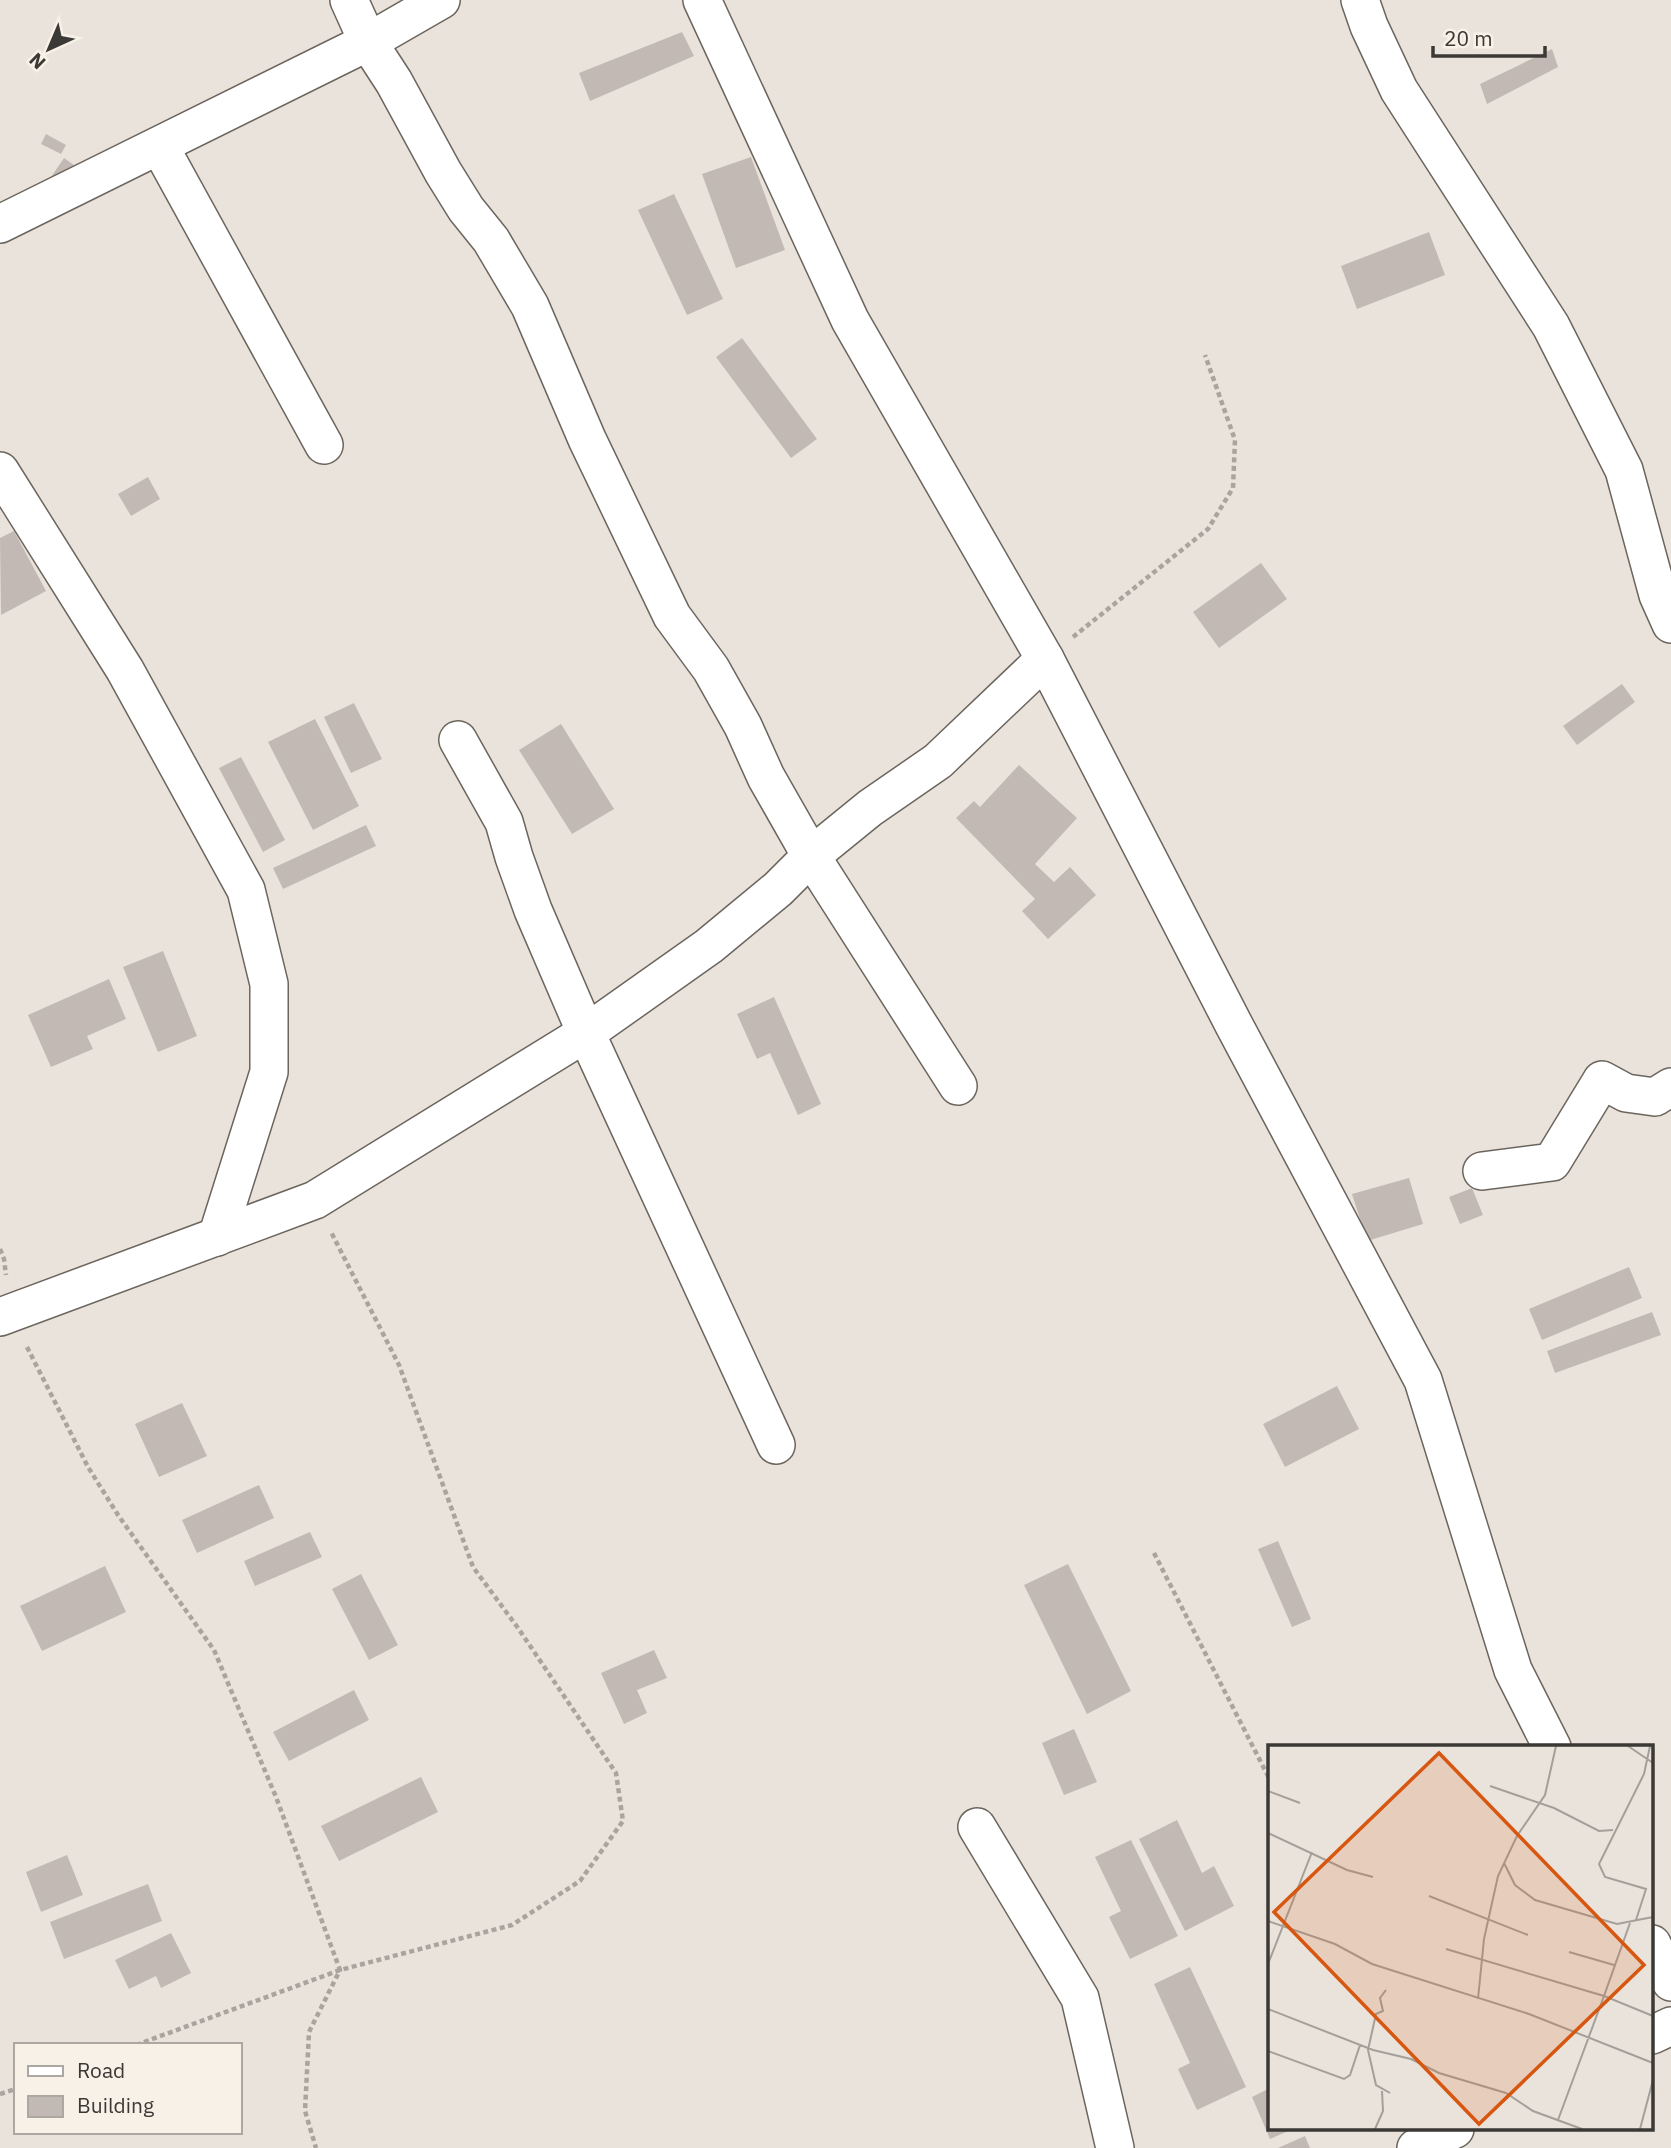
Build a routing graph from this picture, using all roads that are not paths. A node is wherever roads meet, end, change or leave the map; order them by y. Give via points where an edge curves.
1 (349, 0) edge
2 (441, 0) edge
3 (702, 0) edge
4 (1360, 0) edge
5 (368, 42) junction
6 (160, 147) junction
7 (0, 224) edge
8 (324, 445) dead end
9 (0, 471) edge
10 (1671, 624) edge
11 (1045, 659) junction
12 (458, 740) dead end
13 (811, 856) junction
14 (586, 1033) junction
15 (958, 1086) dead end
16 (1671, 1087) edge
17 (1482, 1171) dead end
18 (217, 1237) junction
19 (5, 1316) edge
20 (776, 1445) dead end
21 (1551, 1745) edge
22 (977, 1827) dead end
23 (1654, 1948) edge
24 (1671, 1982) edge
25 (1671, 2026) edge
26 (1654, 2034) edge
27 (1453, 2130) edge
28 (1115, 2148) edge
29 (1416, 2148) edge

1 - 5 street
2 - 5 street
3 - 11 street via 850,320
4 - 10 street via 1399,90 1551,326 1625,470 1658,595
5 - 6 street
5 - 13 street via 443,172 530,306 587,439 672,616 710,669
6 - 7 street
6 - 8 street
9 - 18 street via 125,670 246,890 270,984 269,1072
11 - 13 street via 938,761
11 - 21 street via 1423,1380 1513,1670
12 - 14 street via 504,822 533,910
13 - 14 street via 779,889 709,946
13 - 15 street
14 - 18 street via 315,1200
14 - 20 street
16 - 17 street via 1656,1097 1626,1093 1602,1080 1552,1162
18 - 19 street
22 - 28 street via 1080,1998
23 - 24 street
25 - 26 street
27 - 29 street

